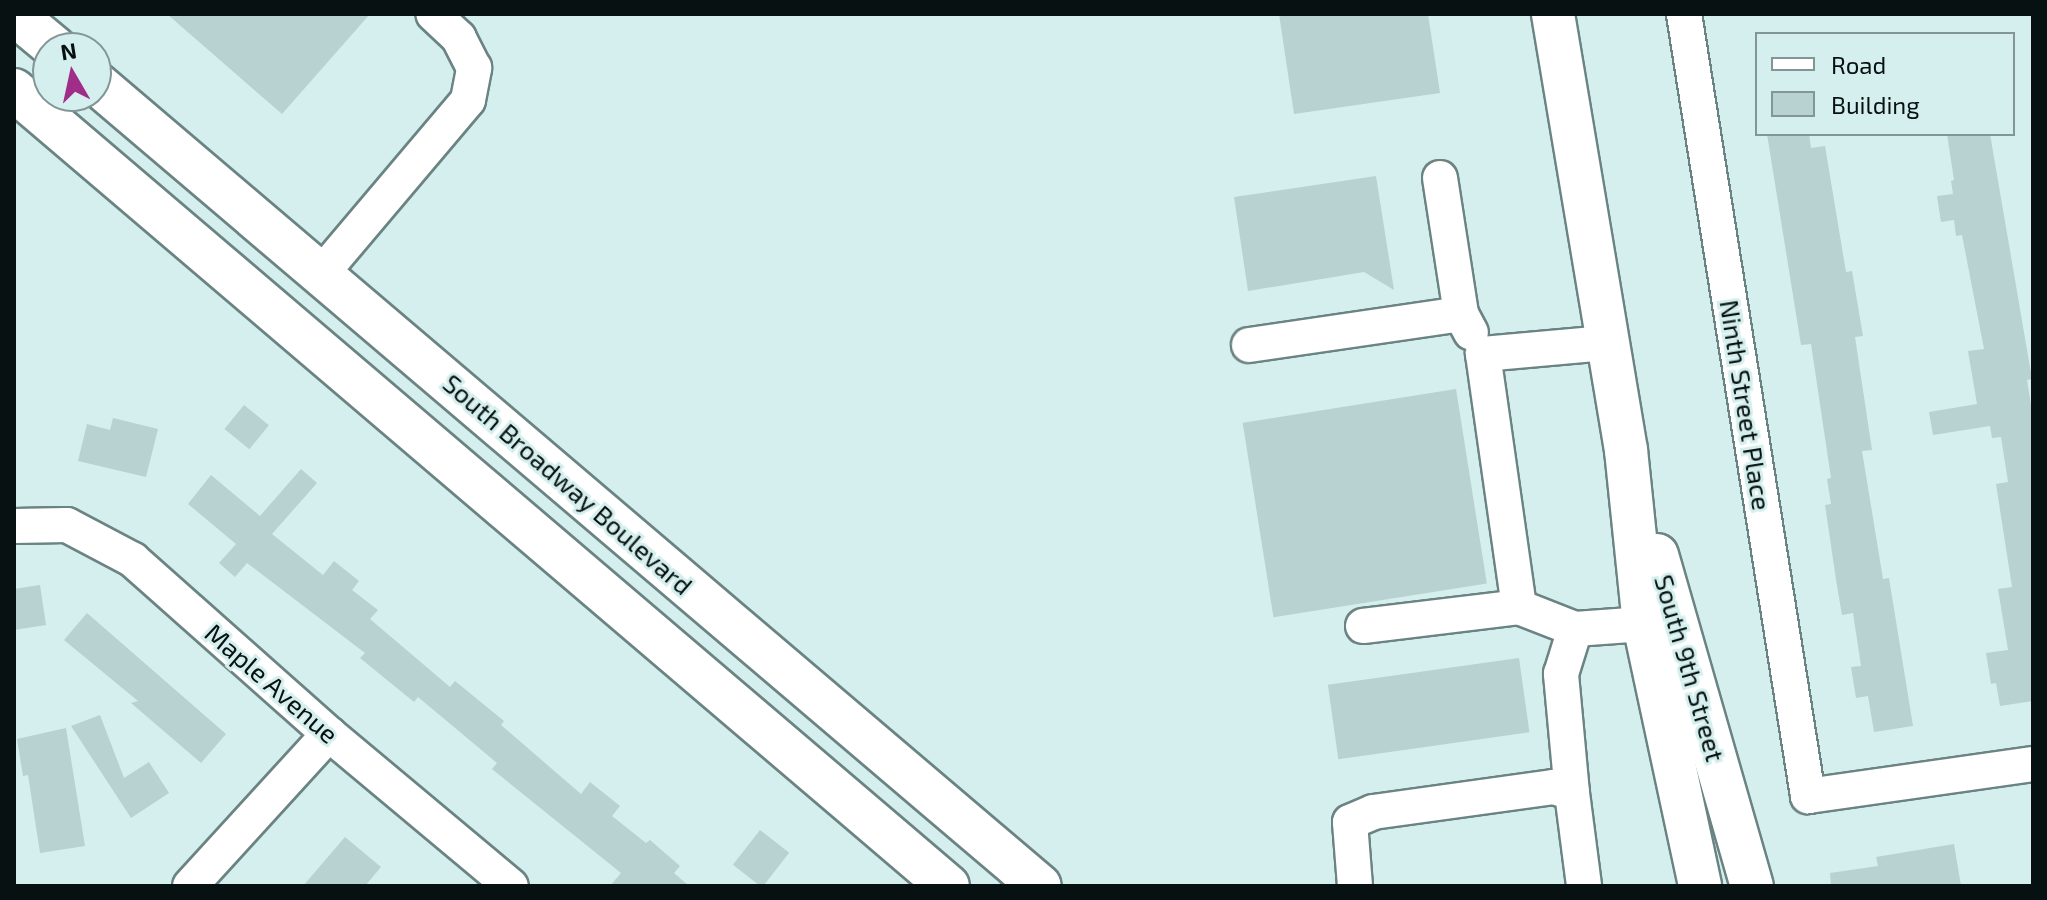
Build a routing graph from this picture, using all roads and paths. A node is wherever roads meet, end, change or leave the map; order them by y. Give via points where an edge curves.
1 (14, 14) edge
2 (433, 14) edge
3 (1553, 14) edge
4 (1684, 14) edge
5 (36, 32) edge
6 (14, 90) edge
7 (112, 96) edge
8 (1440, 178) dead end
9 (322, 273) junction
10 (1461, 314) junction
11 (1606, 343) junction
12 (1249, 345) dead end
13 (1483, 354) junction
14 (1626, 450) junction
15 (14, 526) edge
16 (1519, 607) junction
17 (1644, 624) junction
18 (1363, 626) dead end
19 (1575, 629) junction
20 (329, 734) junction
21 (2033, 764) edge
22 (1572, 793) junction
23 (190, 886) edge
24 (511, 886) edge
25 (948, 886) edge
26 (1040, 886) edge
27 (1355, 886) edge
28 (1584, 886) edge
29 (1700, 886) edge
30 (1752, 886) edge

1 - 5 main road
2 - 9 street via 459,38 474,68 468,100
3 - 11 main road, South 9th Street
4 - 21 street, Ninth Street Place via 1808,796
6 - 25 main road
7 - 9 main road, South Broadway Boulevard
8 - 10 street
9 - 26 main road, South Broadway Boulevard
10 - 12 street
10 - 13 street
11 - 13 street
11 - 14 main road, South 9th Street
13 - 16 street
14 - 17 main road, South 9th Street
14 - 30 main road, South 9th Street
15 - 20 street, Maple Avenue via 67,525 133,560
16 - 18 street
16 - 19 street
17 - 19 street
17 - 29 main road, South 9th Street
19 - 22 street via 1561,674
20 - 23 street
20 - 24 street, Maple Avenue
22 - 27 street via 1554,787 1373,812 1350,822
22 - 28 street

